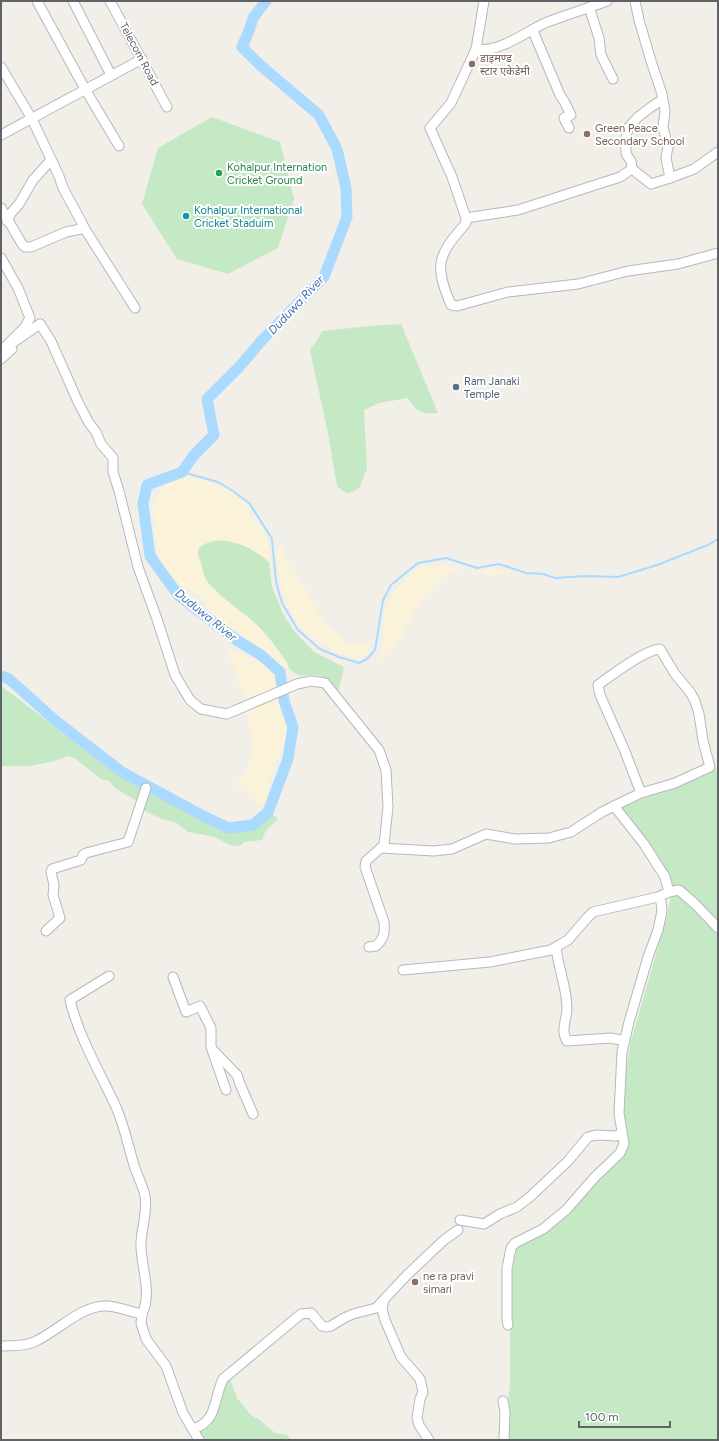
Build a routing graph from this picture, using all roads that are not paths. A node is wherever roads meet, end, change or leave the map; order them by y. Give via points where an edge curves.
1 (37, 1) edge
2 (73, 1) edge
3 (110, 1) edge
4 (484, 1) edge
5 (607, 1) edge
6 (635, 1) edge
7 (589, 8) junction
8 (533, 30) junction
9 (476, 49) junction
10 (142, 59) junction
11 (1, 67) edge
12 (111, 75) junction
13 (613, 79) dead end
14 (85, 89) junction
15 (662, 100) junction
16 (167, 107) dead end
17 (32, 119) junction
18 (569, 128) dead end
19 (1, 135) edge
20 (119, 146) dead end
21 (718, 152) edge
22 (51, 160) junction
23 (632, 169) junction
24 (670, 178) junction
25 (1, 208) edge
26 (466, 218) junction
27 (7, 221) junction
28 (83, 226) junction
29 (718, 253) edge
30 (1, 258) edge
31 (4, 269) edge
32 (135, 308) dead end
33 (40, 324) junction
34 (1, 359) edge
35 (714, 764) edge
36 (146, 788) dead end
37 (641, 793) junction
38 (614, 806) junction
39 (381, 848) junction
40 (669, 892) junction
41 (658, 897) junction
42 (718, 928) edge
43 (46, 931) dead end
44 (369, 946) dead end
45 (556, 947) junction
46 (403, 970) dead end
47 (109, 976) dead end
48 (173, 977) dead end
49 (625, 1041) junction
50 (211, 1047) junction
51 (226, 1090) dead end
52 (253, 1114) dead end
53 (622, 1131) junction
54 (460, 1220) dead end
55 (458, 1230) dead end
56 (384, 1300) junction
57 (142, 1314) junction
58 (508, 1325) dead end
59 (1, 1346) edge
60 (503, 1401) dead end
61 (193, 1429) junction
62 (199, 1440) edge
63 (429, 1440) edge
64 (504, 1440) edge

1 - 14 street
2 - 12 street
3 - 10 street, Telecom Road
4 - 9 street
5 - 7 street
6 - 15 street
7 - 8 street via 545,23
7 - 13 street via 601,55
8 - 9 street via 508,43 487,50
8 - 18 street via 571,115 564,118
9 - 26 street via 451,103 430,128 452,177
10 - 12 street
10 - 16 street, Telecom Road
11 - 17 street
12 - 14 street
14 - 17 street
14 - 20 street
15 - 23 street via 628,128 626,154 631,161
15 - 24 street
17 - 19 street
17 - 22 street
21 - 24 street via 694,169
22 - 27 street via 33,180
22 - 28 street
23 - 24 street via 651,184
23 - 26 street via 613,179 518,210
25 - 27 street
26 - 29 street via 466,223 445,251 441,263 447,296 451,305 457,306 508,292 578,284 628,271 678,264
27 - 28 street via 25,247 81,229
28 - 32 street
30 - 31 street
31 - 33 street via 18,288 30,318 2,350
33 - 34 street
33 - 39 street via 51,341 97,438 112,458 113,472 138,567 175,675 190,700 201,709 228,714 297,684 311,680 325,683 379,750 386,770 388,807 384,845
35 - 37 street via 675,784
35 - 37 street via 703,741 699,714 690,692 675,674 660,649 656,649 614,672 598,685
36 - 43 street via 128,842 86,853 81,860 52,869 54,895 60,918
37 - 38 street
38 - 39 street via 571,832 549,838 515,839 486,834 452,849 434,851
38 - 40 street via 666,877
39 - 44 street via 366,861 365,866 385,931 383,940 376,946
40 - 41 street
40 - 42 street via 679,890
41 - 45 street via 593,912 568,940
41 - 49 street via 662,911 658,930
45 - 46 street via 490,962
45 - 49 street via 566,999 565,1038 568,1041 611,1038
47 - 57 street via 70,1000 80,1031 117,1108 145,1194 141,1248 146,1298
48 - 50 street via 186,1012 200,1006 211,1028
49 - 53 street via 620,1083 619,1113
50 - 51 street
50 - 52 street via 237,1075
53 - 54 street via 616,1136 588,1137 568,1161 517,1208 484,1224
53 - 58 street via 624,1144 620,1153 594,1177 566,1210 543,1229 511,1248 508,1268
55 - 56 street via 444,1240
56 - 61 street via 376,1308 353,1314 326,1328 311,1313 301,1314 223,1379 208,1421
56 - 63 street via 382,1309 385,1320 401,1357 420,1379 423,1392 417,1418
57 - 59 street via 109,1306 95,1308 76,1316 34,1342 19,1347
57 - 61 street via 141,1323 146,1339 166,1366 183,1414
60 - 64 street
61 - 62 street

